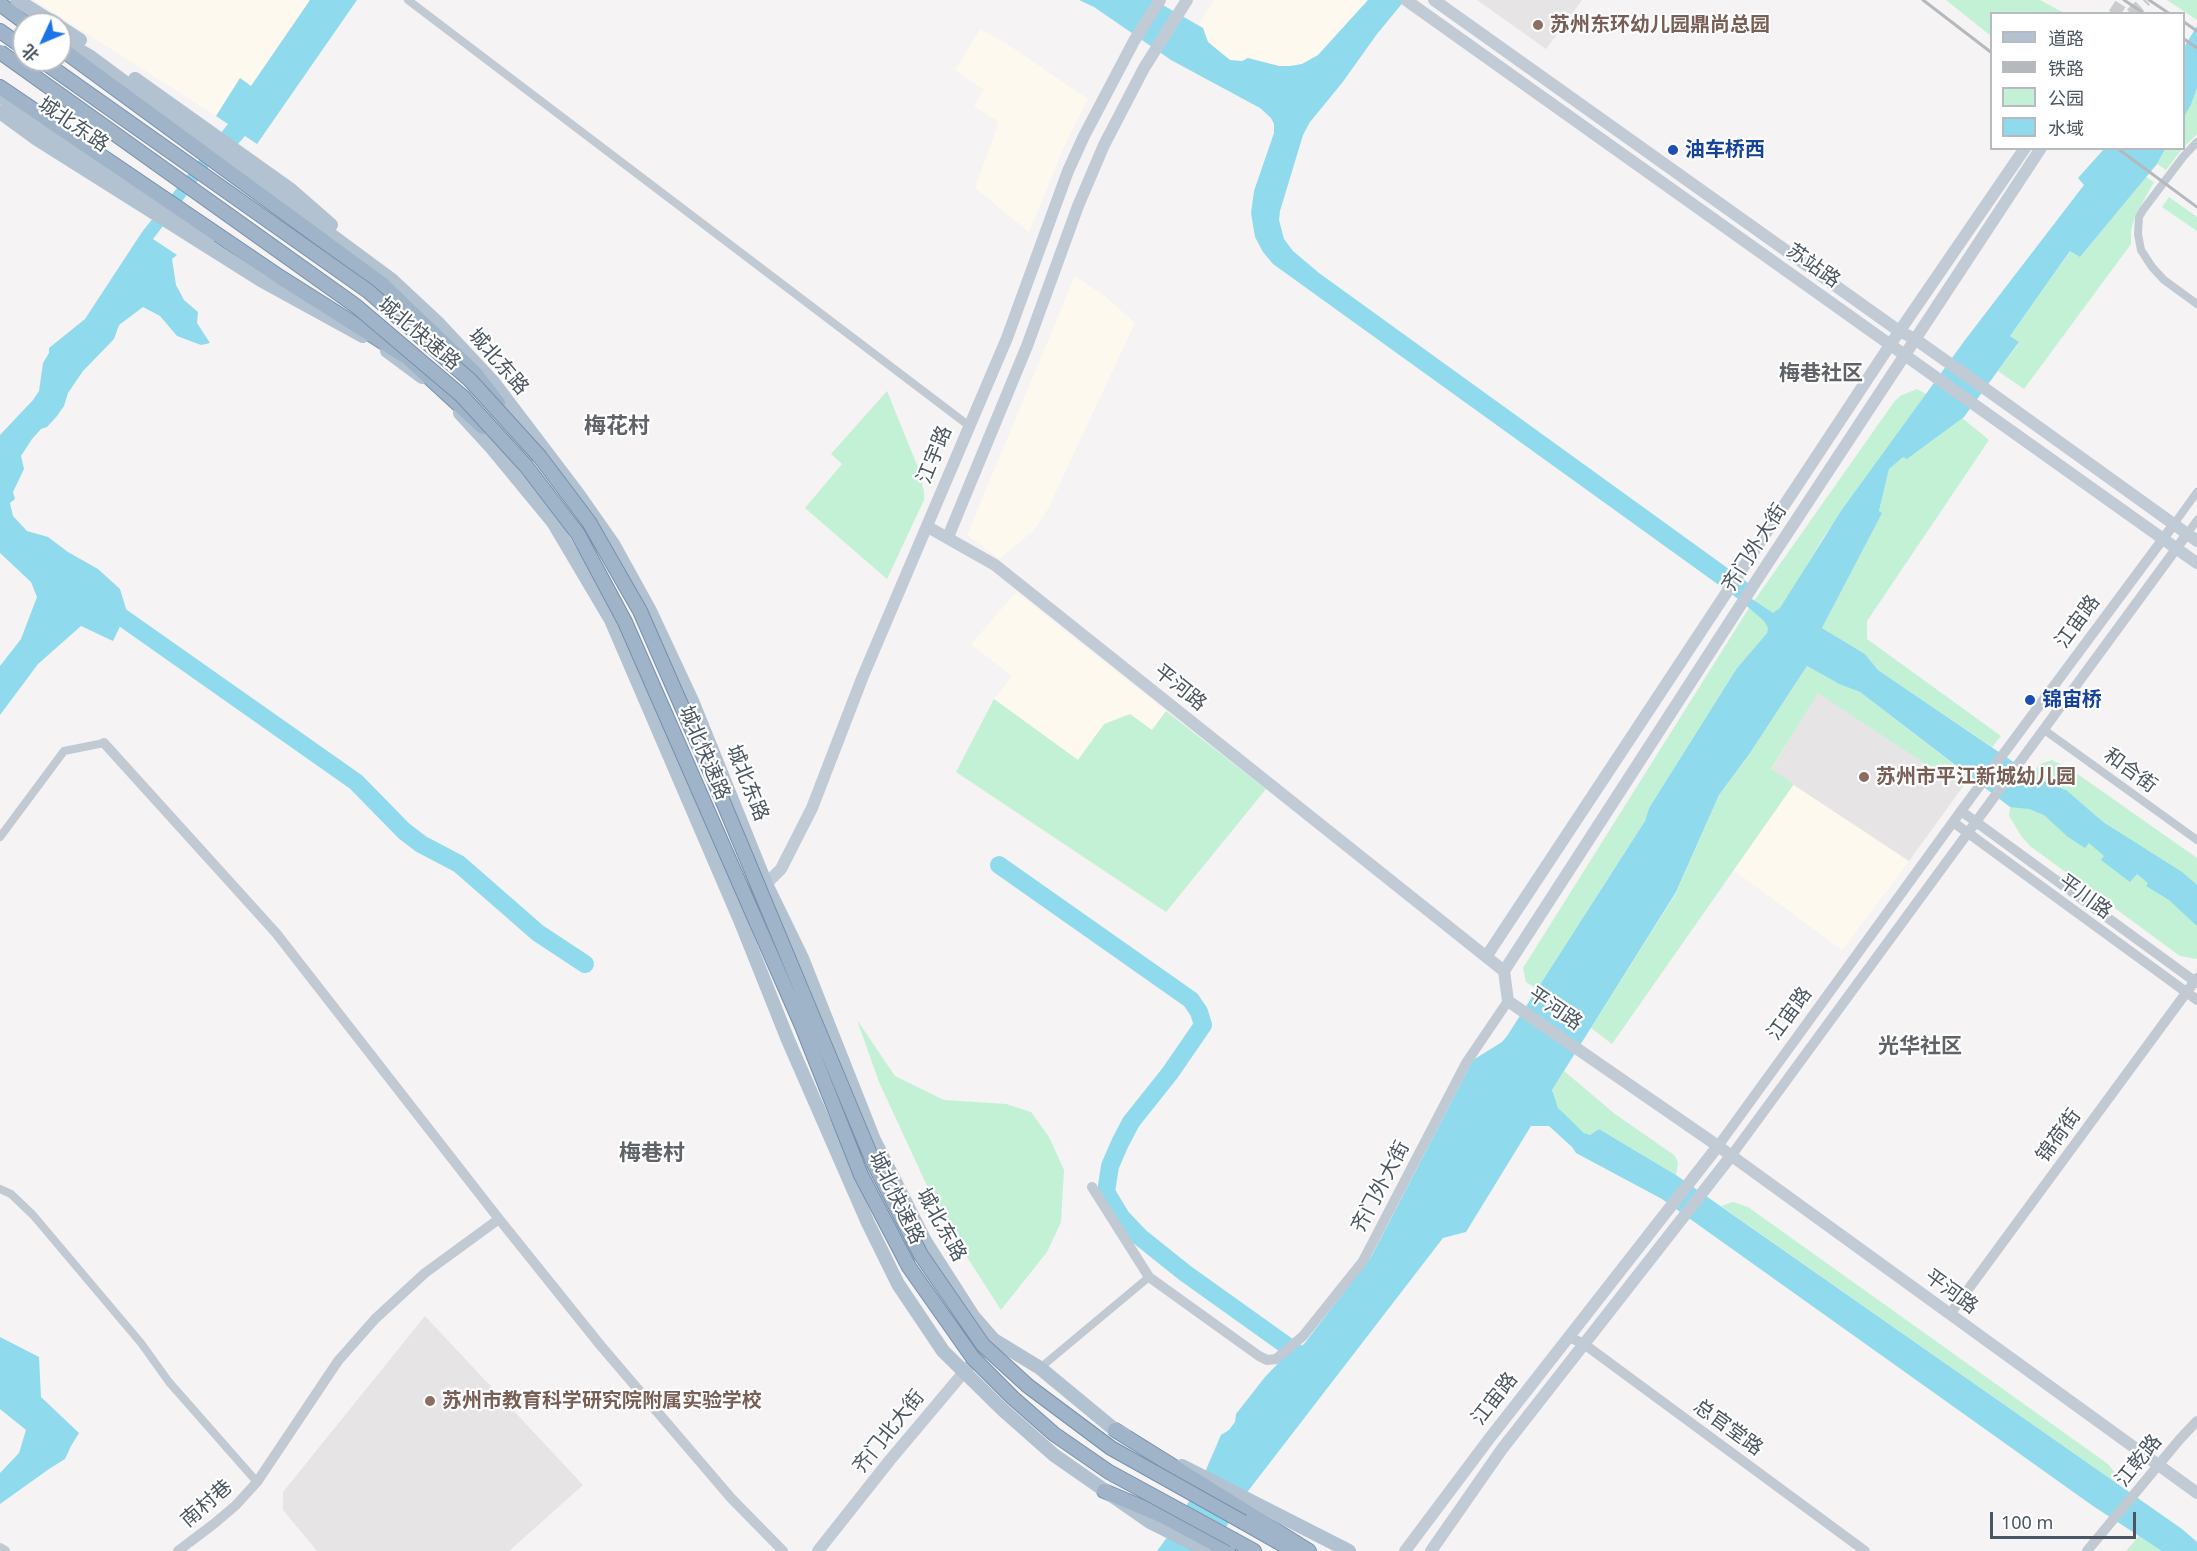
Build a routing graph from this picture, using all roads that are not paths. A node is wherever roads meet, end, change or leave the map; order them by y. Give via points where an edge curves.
1 (17, 0) edge
2 (408, 0) edge
3 (1160, 0) edge
4 (1406, 0) edge
5 (1434, 0) edge
6 (0, 4) edge
7 (1184, 5) edge
8 (14, 12) edge
9 (36, 12) edge
10 (72, 35) edge
11 (72, 46) edge
12 (0, 52) edge
13 (72, 57) edge
14 (58, 72) edge
15 (0, 87) edge
16 (0, 95) edge
17 (0, 112) edge
18 (2197, 142) edge
19 (2024, 150) edge
20 (2040, 150) edge
21 (393, 281) junction
22 (2197, 304) edge
23 (1899, 332) junction
24 (1915, 339) junction
25 (379, 345) junction
26 (1890, 345) junction
27 (1905, 355) junction
28 (968, 425) junction
29 (540, 457) junction
30 (526, 466) junction
31 (2197, 492) edge
32 (2197, 520) edge
33 (2174, 524) junction
34 (927, 526) junction
35 (948, 537) junction
36 (2192, 537) edge
37 (2163, 539) junction
38 (2176, 549) junction
39 (2197, 563) edge
40 (2043, 729) junction
41 (104, 743) joint
42 (1961, 811) junction
43 (1975, 821) junction
44 (1953, 822) junction
45 (1966, 833) junction
46 (0, 837) edge
47 (2197, 840) edge
48 (766, 884) junction
49 (740, 920) junction
50 (1486, 957) junction
51 (1504, 971) junction
52 (2196, 981) edge
53 (2186, 993) junction
54 (2197, 1000) edge
55 (1508, 1001) junction
56 (1718, 1146) junction
57 (1731, 1156) junction
58 (1092, 1187) dead end
59 (0, 1189) edge
60 (499, 1219) junction
61 (1149, 1277) junction
62 (1950, 1314) junction
63 (1569, 1337) junction
64 (994, 1340) junction
65 (1584, 1344) junction
66 (1040, 1368) junction
67 (964, 1372) junction
68 (2197, 1421) edge
69 (1115, 1430) junction
70 (2159, 1466) junction
71 (257, 1482) junction
72 (1104, 1491) junction
73 (2197, 1492) edge
74 (1231, 1546) edge
75 (0, 1548) edge
76 (5, 1551) edge
77 (178, 1551) edge
78 (783, 1551) edge
79 (818, 1551) edge
80 (1208, 1551) edge
81 (1254, 1551) edge
82 (1294, 1551) edge
83 (1309, 1551) edge
84 (1349, 1551) edge
85 (1405, 1551) edge
86 (1431, 1551) edge
87 (1865, 1551) edge
88 (2087, 1551) edge

1 - 9 main road
2 - 28 street
3 - 28 main road, 江宇路 via 1134,41 1068,171 1007,338
4 - 26 main road, 苏站路
5 - 23 main road, 苏站路
6 - 8 main road
7 - 35 main road via 1127,100 1089,180 1027,346
10 - 21 main road via 291,190
11 - 21 main road, 城北东路
12 - 30 highway, 城北快速路, bridge via 356,306 462,396
13 - 29 highway, bridge via 382,284 475,373
14 - 29 highway, 城北快速路, bridge via 368,291 470,380
15 - 30 highway, bridge via 280,277 408,358
16 - 25 main road, 城北东路 via 39,128
17 - 25 main road via 37,140 251,274
18 - 22 street via 2143,210 2138,234 2141,250 2152,267
19 - 23 main road, 齐门外大街
20 - 24 main road, 齐门外大街
21 - 48 main road, 城北东路 via 493,382 613,544 693,703
23 - 24 main road, 苏站路
23 - 26 main road, 齐门外大街
24 - 27 main road, 齐门外大街
24 - 33 main road, 苏站路
25 - 49 main road, 城北东路 via 437,389 553,522 611,620
26 - 27 main road, 苏站路
26 - 50 main road, 齐门外大街
27 - 37 main road, 苏站路
27 - 51 main road, 齐门外大街
28 - 34 main road, 江宇路
29 - 82 highway, 城北快速路, bridge via 589,522 640,611 875,1166 921,1255 983,1345 1028,1386 1111,1448
30 - 74 highway, 城北快速路, bridge via 578,534 625,622 802,1026 861,1175 909,1267 973,1358 1054,1434
31 - 33 street, 江宙路
32 - 36 street, 江宙路
33 - 36 main road, 苏站路
33 - 37 street, 江宙路
34 - 35 main road, 平河路
34 - 48 main road, 江宇路 via 812,808 781,869
35 - 50 main road, 平河路 via 995,565
36 - 38 street, 江宙路
37 - 38 main road, 苏站路
37 - 42 street, 江宙路
38 - 39 main road, 苏站路
38 - 40 street, 江宙路
40 - 43 street, 江宙路
40 - 47 street, 和合街
41 - 46 street via 64,752
41 - 60 street via 276,933
42 - 43 street, 平川路
42 - 44 street, 江宙路
43 - 45 street, 江宙路
43 - 52 street, 平川路
44 - 45 street, 平川路
44 - 56 street, 江宙路
45 - 53 street, 平川路
45 - 57 street, 江宙路
48 - 49 main road, 江宇路
48 - 64 main road, 城北东路 via 802,958 874,1140 925,1241 973,1316
49 - 67 main road, 城北东路 via 788,1040 898,1284 943,1350
50 - 51 main road, 平河路
51 - 55 main road, 平河路
52 - 53 street, 锦荷街
53 - 54 street, 平川路
53 - 62 street, 锦荷街
55 - 56 main road, 平河路
55 - 61 street, 齐门外大街 via 1466,1063 1363,1261 1303,1336 1276,1359 1259,1356
56 - 57 main road, 平河路
56 - 63 main road, 江宙路
57 - 62 main road, 平河路
57 - 65 main road, 江宙路
58 - 61 street
59 - 71 street via 33,1215 141,1342 169,1382
60 - 71 street, 南村巷 via 425,1273 375,1320 338,1361
60 - 78 street via 731,1498
61 - 66 street
62 - 70 main road, 平河路
63 - 65 street, 总官堂路
63 - 85 main road, 江宙路
64 - 66 main road, 城北东路
64 - 67 main road, 齐门北大街
65 - 86 main road, 江宙路 via 1502,1449
65 - 87 street, 总官堂路
66 - 69 main road, 城北东路
67 - 72 main road, 城北东路 via 1054,1455
67 - 79 main road, 齐门北大街
68 - 70 street, 江乾路
69 - 83 highway
69 - 84 main road, 城北东路
70 - 73 main road, 平河路
70 - 88 street, 江乾路
71 - 77 street, 南村巷 via 236,1505
72 - 74 highway
72 - 80 main road, 城北东路 via 1150,1522
74 - 81 highway, 城北快速路
75 - 76 street

